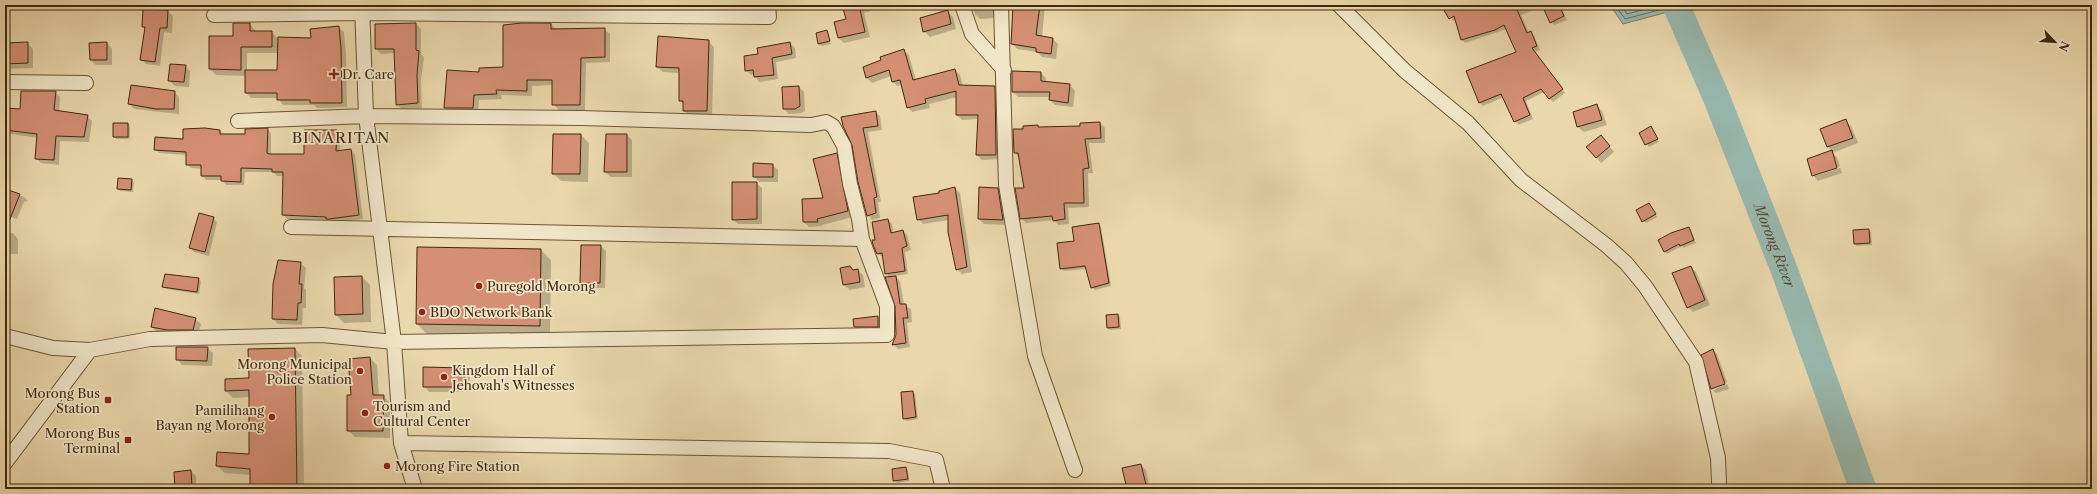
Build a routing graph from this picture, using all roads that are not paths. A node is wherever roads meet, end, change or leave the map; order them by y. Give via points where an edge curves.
1 (768, 5) edge
2 (962, 5) edge
3 (1001, 5) edge
4 (1339, 5) edge
5 (362, 9) edge
6 (214, 15) dead end
7 (1004, 70) junction
8 (5, 82) edge
9 (86, 83) dead end
10 (366, 116) junction
11 (238, 121) dead end
12 (291, 227) dead end
13 (381, 230) junction
14 (862, 239) junction
15 (5, 336) edge
16 (394, 342) junction
17 (90, 350) junction
18 (401, 443) junction
19 (5, 463) edge
20 (1075, 470) dead end
21 (1719, 483) dead end
22 (416, 489) edge
23 (943, 489) edge

1 - 5 street via 769,18
2 - 7 street via 972,34
3 - 7 street
4 - 21 street via 1405,71 1468,123 1521,180 1606,245 1626,263 1645,286 1696,362 1718,458
5 - 6 street
5 - 10 street
7 - 20 street via 1006,185 1035,356
8 - 9 street
10 - 11 street
10 - 13 street
10 - 14 street via 582,118 811,125 826,122 833,126 844,146
12 - 13 street
13 - 14 street
13 - 16 street
14 - 16 street via 887,306 887,335
15 - 17 street via 52,348
16 - 17 street via 322,335 150,339
16 - 18 street
17 - 19 street
18 - 22 street
18 - 23 street via 889,451 936,460

